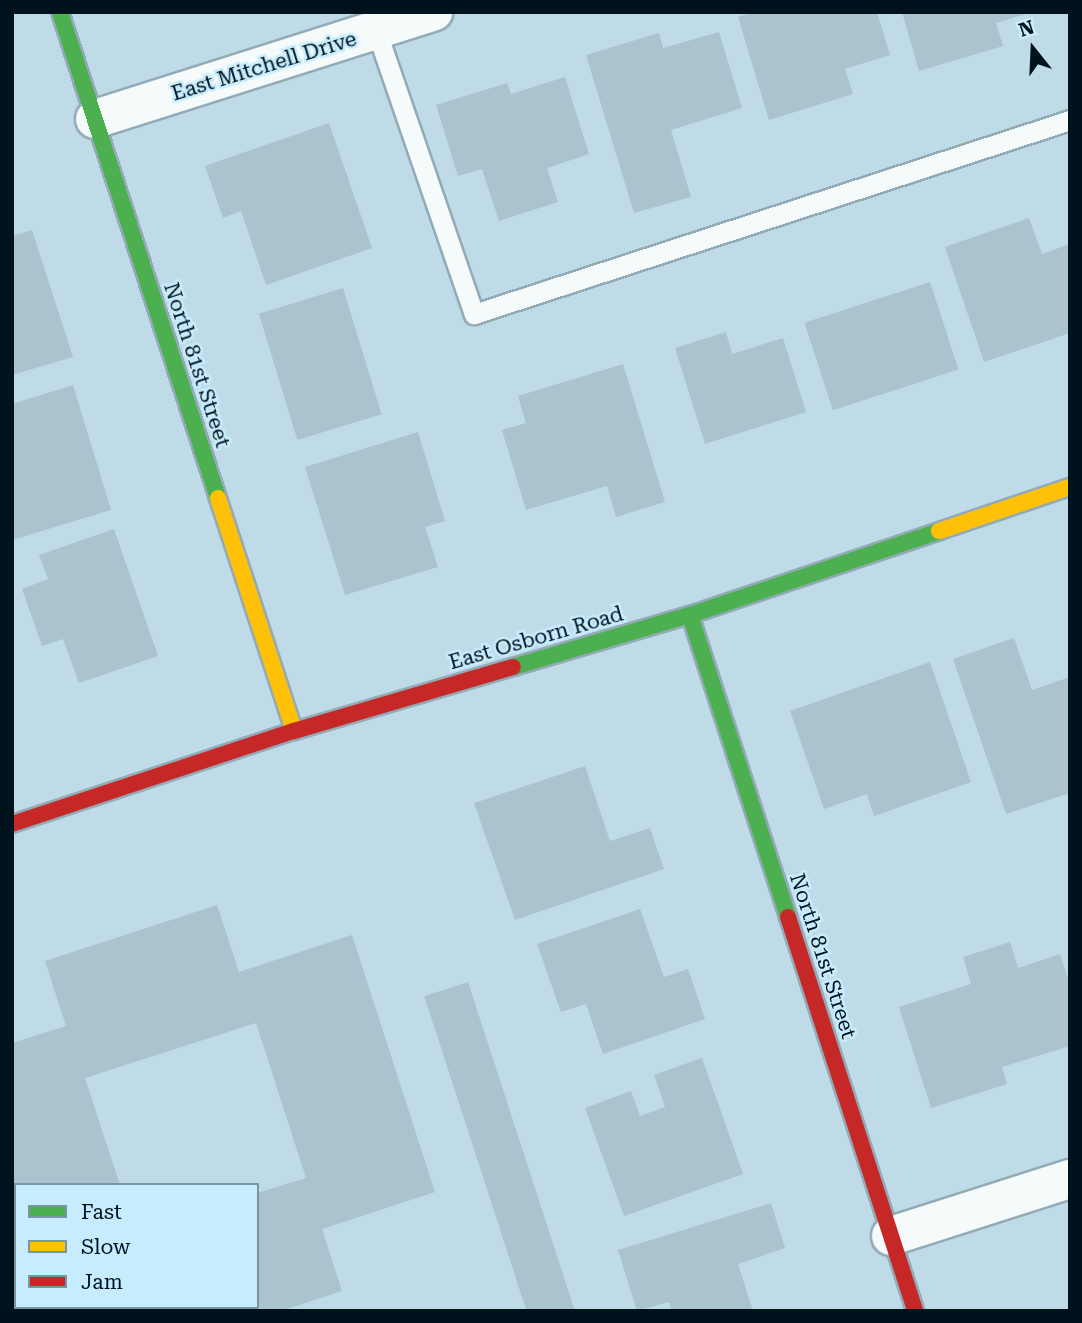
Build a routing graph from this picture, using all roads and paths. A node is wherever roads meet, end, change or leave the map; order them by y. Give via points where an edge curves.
1 (60, 12) edge
2 (433, 12) edge
3 (373, 22) edge
4 (95, 119) junction
5 (1070, 120) edge
6 (1070, 487) edge
7 (690, 615) junction
8 (294, 731) junction
9 (12, 824) edge
10 (1070, 1178) edge
11 (891, 1236) junction
12 (915, 1311) edge

1 - 4 street, North 81st Street
2 - 3 street, East Mitchell Drive
3 - 4 street, East Mitchell Drive
3 - 5 lane via 474,314
4 - 8 street, North 81st Street
6 - 7 street, East Osborn Road
7 - 8 street, East Osborn Road
7 - 11 street, North 81st Street
8 - 9 street, East Osborn Road
10 - 11 street
11 - 12 street, North 81st Street

